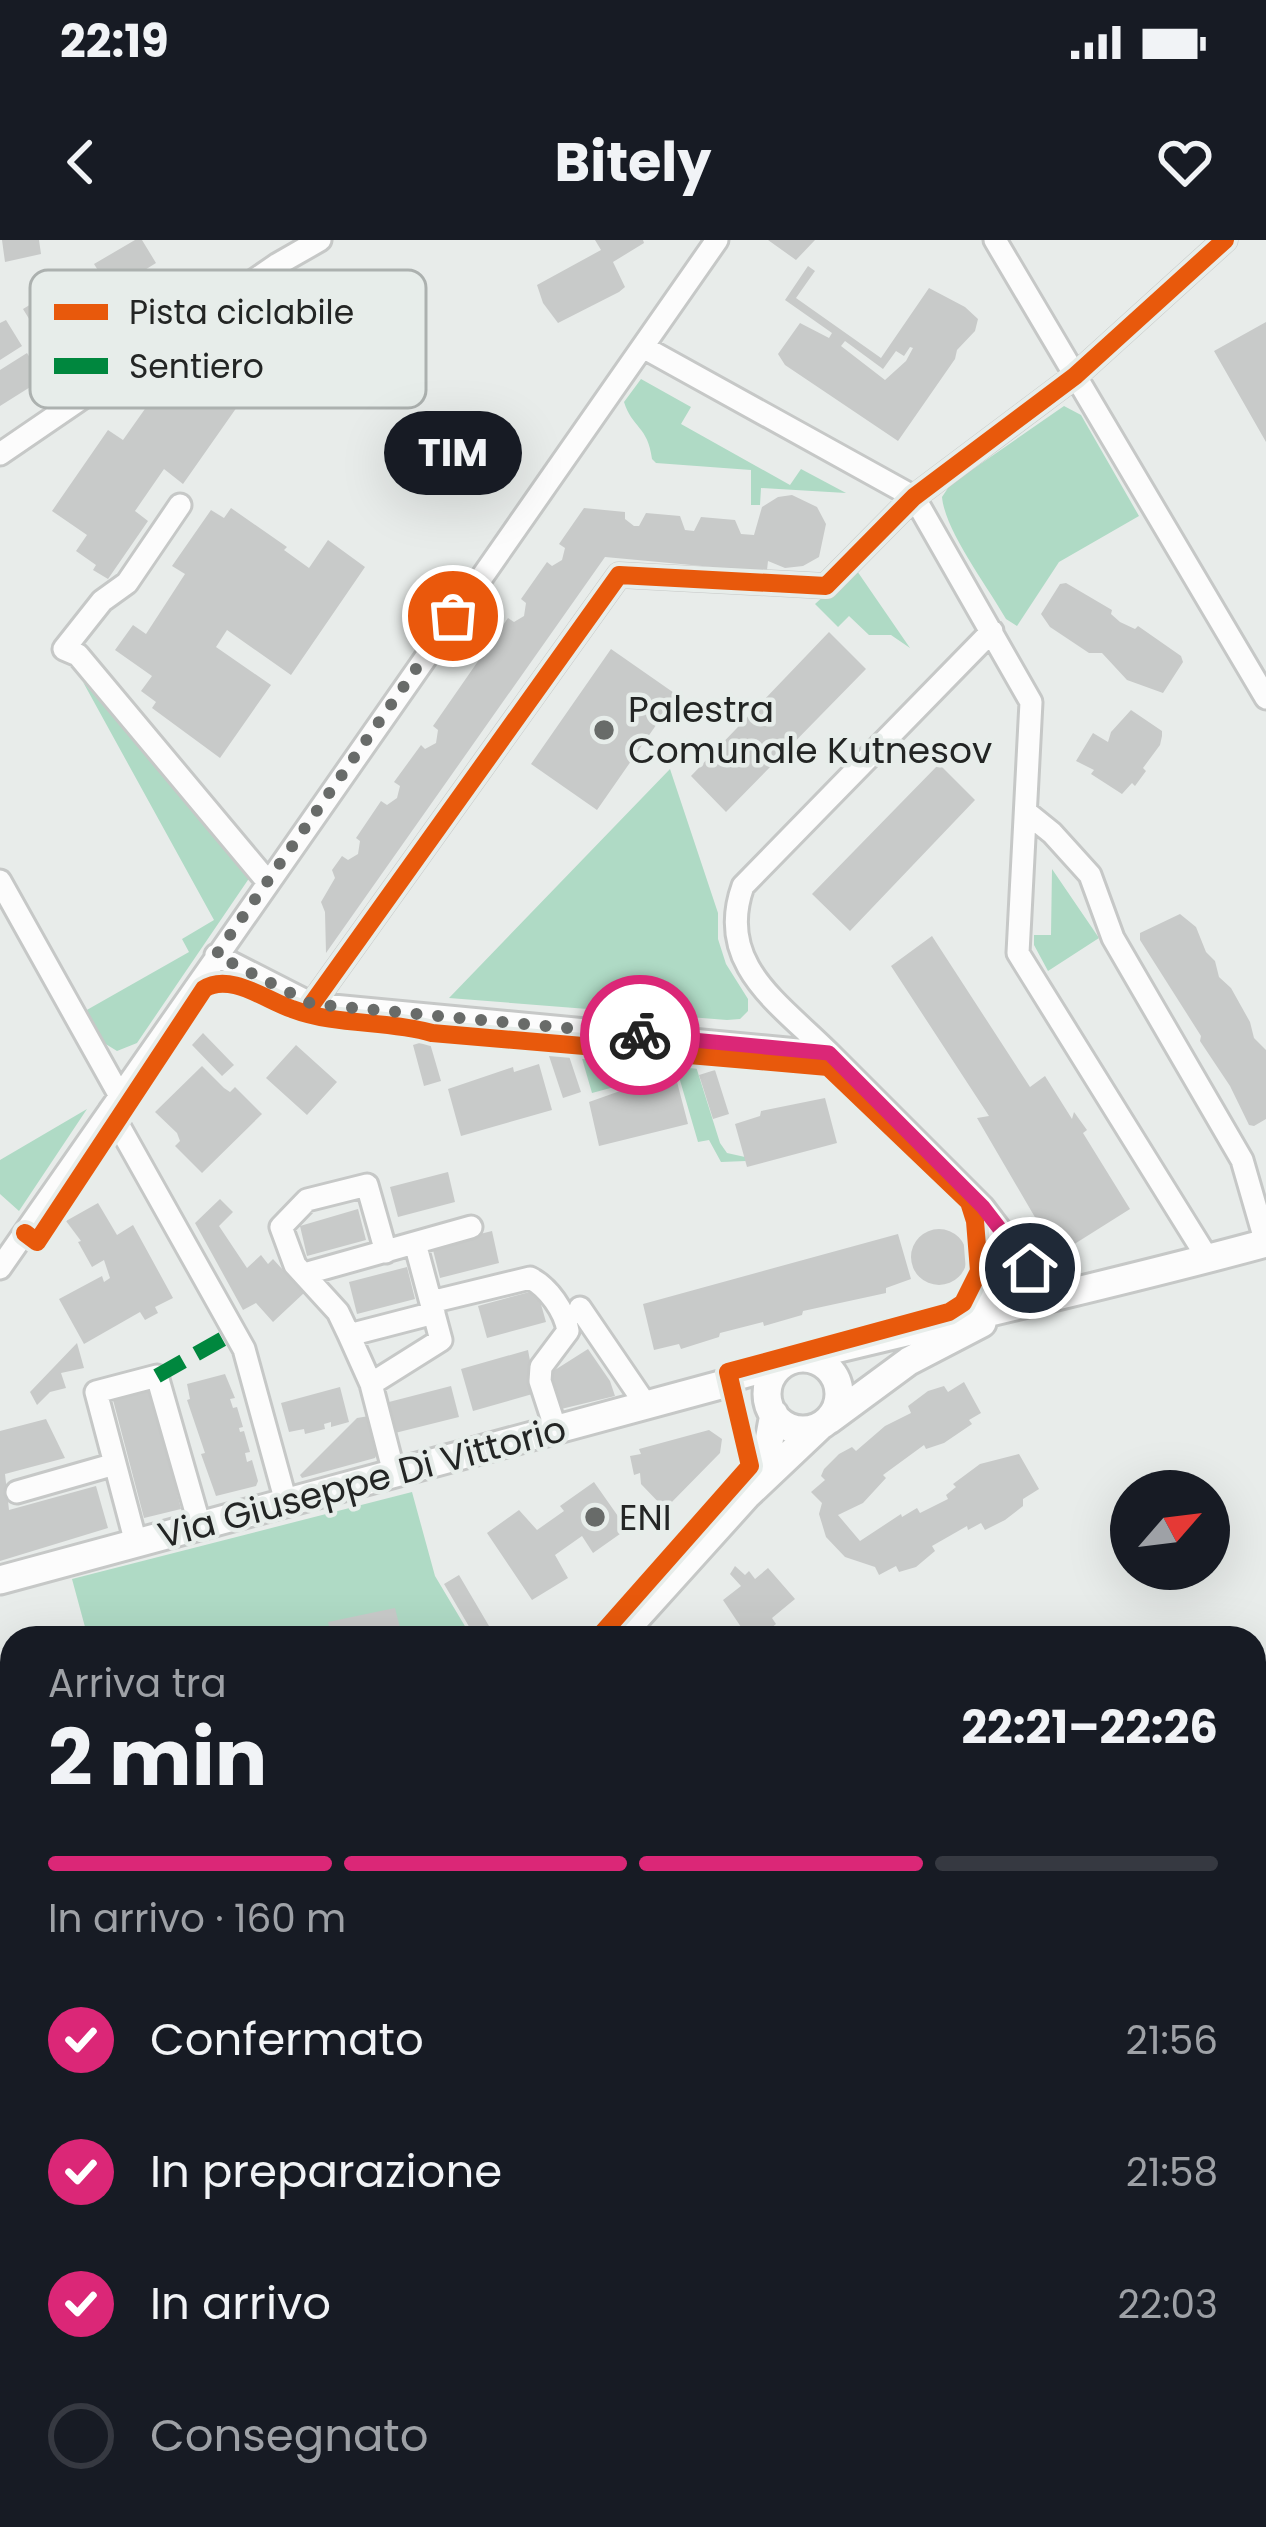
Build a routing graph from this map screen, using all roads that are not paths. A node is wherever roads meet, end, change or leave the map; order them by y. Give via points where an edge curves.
1 (320, 240) edge
2 (717, 240) edge
3 (995, 240) edge
4 (1225, 240) edge
5 (269, 270) edge
6 (644, 346) junction
7 (1075, 376) junction
8 (67, 408) edge
9 (0, 454) edge
10 (914, 497) junction
11 (180, 505) dead end
12 (992, 631) junction
13 (1266, 698) edge
14 (1026, 812) junction
15 (0, 881) edge
16 (267, 881) junction
17 (216, 955) junction
18 (312, 1004) junction
19 (829, 1053) junction
20 (115, 1103) junction
21 (983, 1207) junction
22 (471, 1227) dead end
23 (1266, 1243) edge
24 (415, 1244) junction
25 (386, 1252) junction
26 (1208, 1259) junction
27 (0, 1268) edge
28 (304, 1274) junction
29 (1053, 1299) junction
30 (433, 1307) junction
31 (1018, 1308) junction
32 (580, 1309) dead end
33 (980, 1314) junction
34 (349, 1335) junction
35 (792, 1360) junction
36 (371, 1384) junction
37 (724, 1384) junction
38 (646, 1405) junction
39 (773, 1411) junction
40 (824, 1423) junction
41 (556, 1430) junction
42 (115, 1464) junction
43 (394, 1473) junction
44 (17, 1492) dead end
45 (747, 1495) junction
46 (286, 1502) junction
47 (200, 1526) junction
48 (136, 1543) junction
49 (0, 1580) edge
50 (629, 1626) edge

1 - 5 street
2 - 6 street
3 - 7 street
4 - 7 street
6 - 10 street
6 - 16 street
7 - 10 street
7 - 13 street
8 - 9 street
10 - 12 street
10 - 18 street via 826,586 619,574
11 - 16 street via 127,583 64,650 78,656
12 - 14 street via 1032,708
12 - 19 street via 743,886 733,930 742,962
14 - 23 street via 1090,875 1113,938 1242,1160
14 - 26 street via 1018,953
15 - 20 street
16 - 17 street
17 - 18 street
17 - 20 street
18 - 19 street
19 - 21 street
20 - 27 street
20 - 46 street via 244,1349
21 - 29 street
21 - 33 street via 992,1268
22 - 24 street
23 - 26 main road
24 - 25 street
24 - 30 street
25 - 28 street
25 - 28 street via 367,1185 307,1199 281,1227
26 - 29 main road
28 - 34 street
29 - 31 main road
30 - 34 street
30 - 36 street via 441,1340
30 - 41 street via 530,1278 544,1285 568,1331 541,1367
31 - 33 main road, Via Giuseppe Di Vittorio
31 - 40 main road via 909,1361
32 - 38 street
33 - 35 main road, Via Giuseppe Di Vittorio
34 - 36 street
35 - 37 main road, Via Giuseppe Di Vittorio
35 - 39 main road via 768,1384
35 - 40 main road via 817,1359 834,1378 837,1407
36 - 43 street
37 - 38 main road, Via Giuseppe Di Vittorio
37 - 39 main road
38 - 41 main road, Via Giuseppe Di Vittorio
39 - 40 main road via 796,1430
39 - 45 main road via 767,1452
40 - 45 main road
41 - 43 main road, Via Giuseppe Di Vittorio
42 - 44 street
42 - 47 street via 96,1392 157,1376
42 - 48 street
43 - 46 main road, Via Giuseppe Di Vittorio
45 - 50 main road
46 - 47 main road, Via Giuseppe Di Vittorio
47 - 48 main road, Via Giuseppe Di Vittorio
48 - 49 main road, Via Giuseppe Di Vittorio

